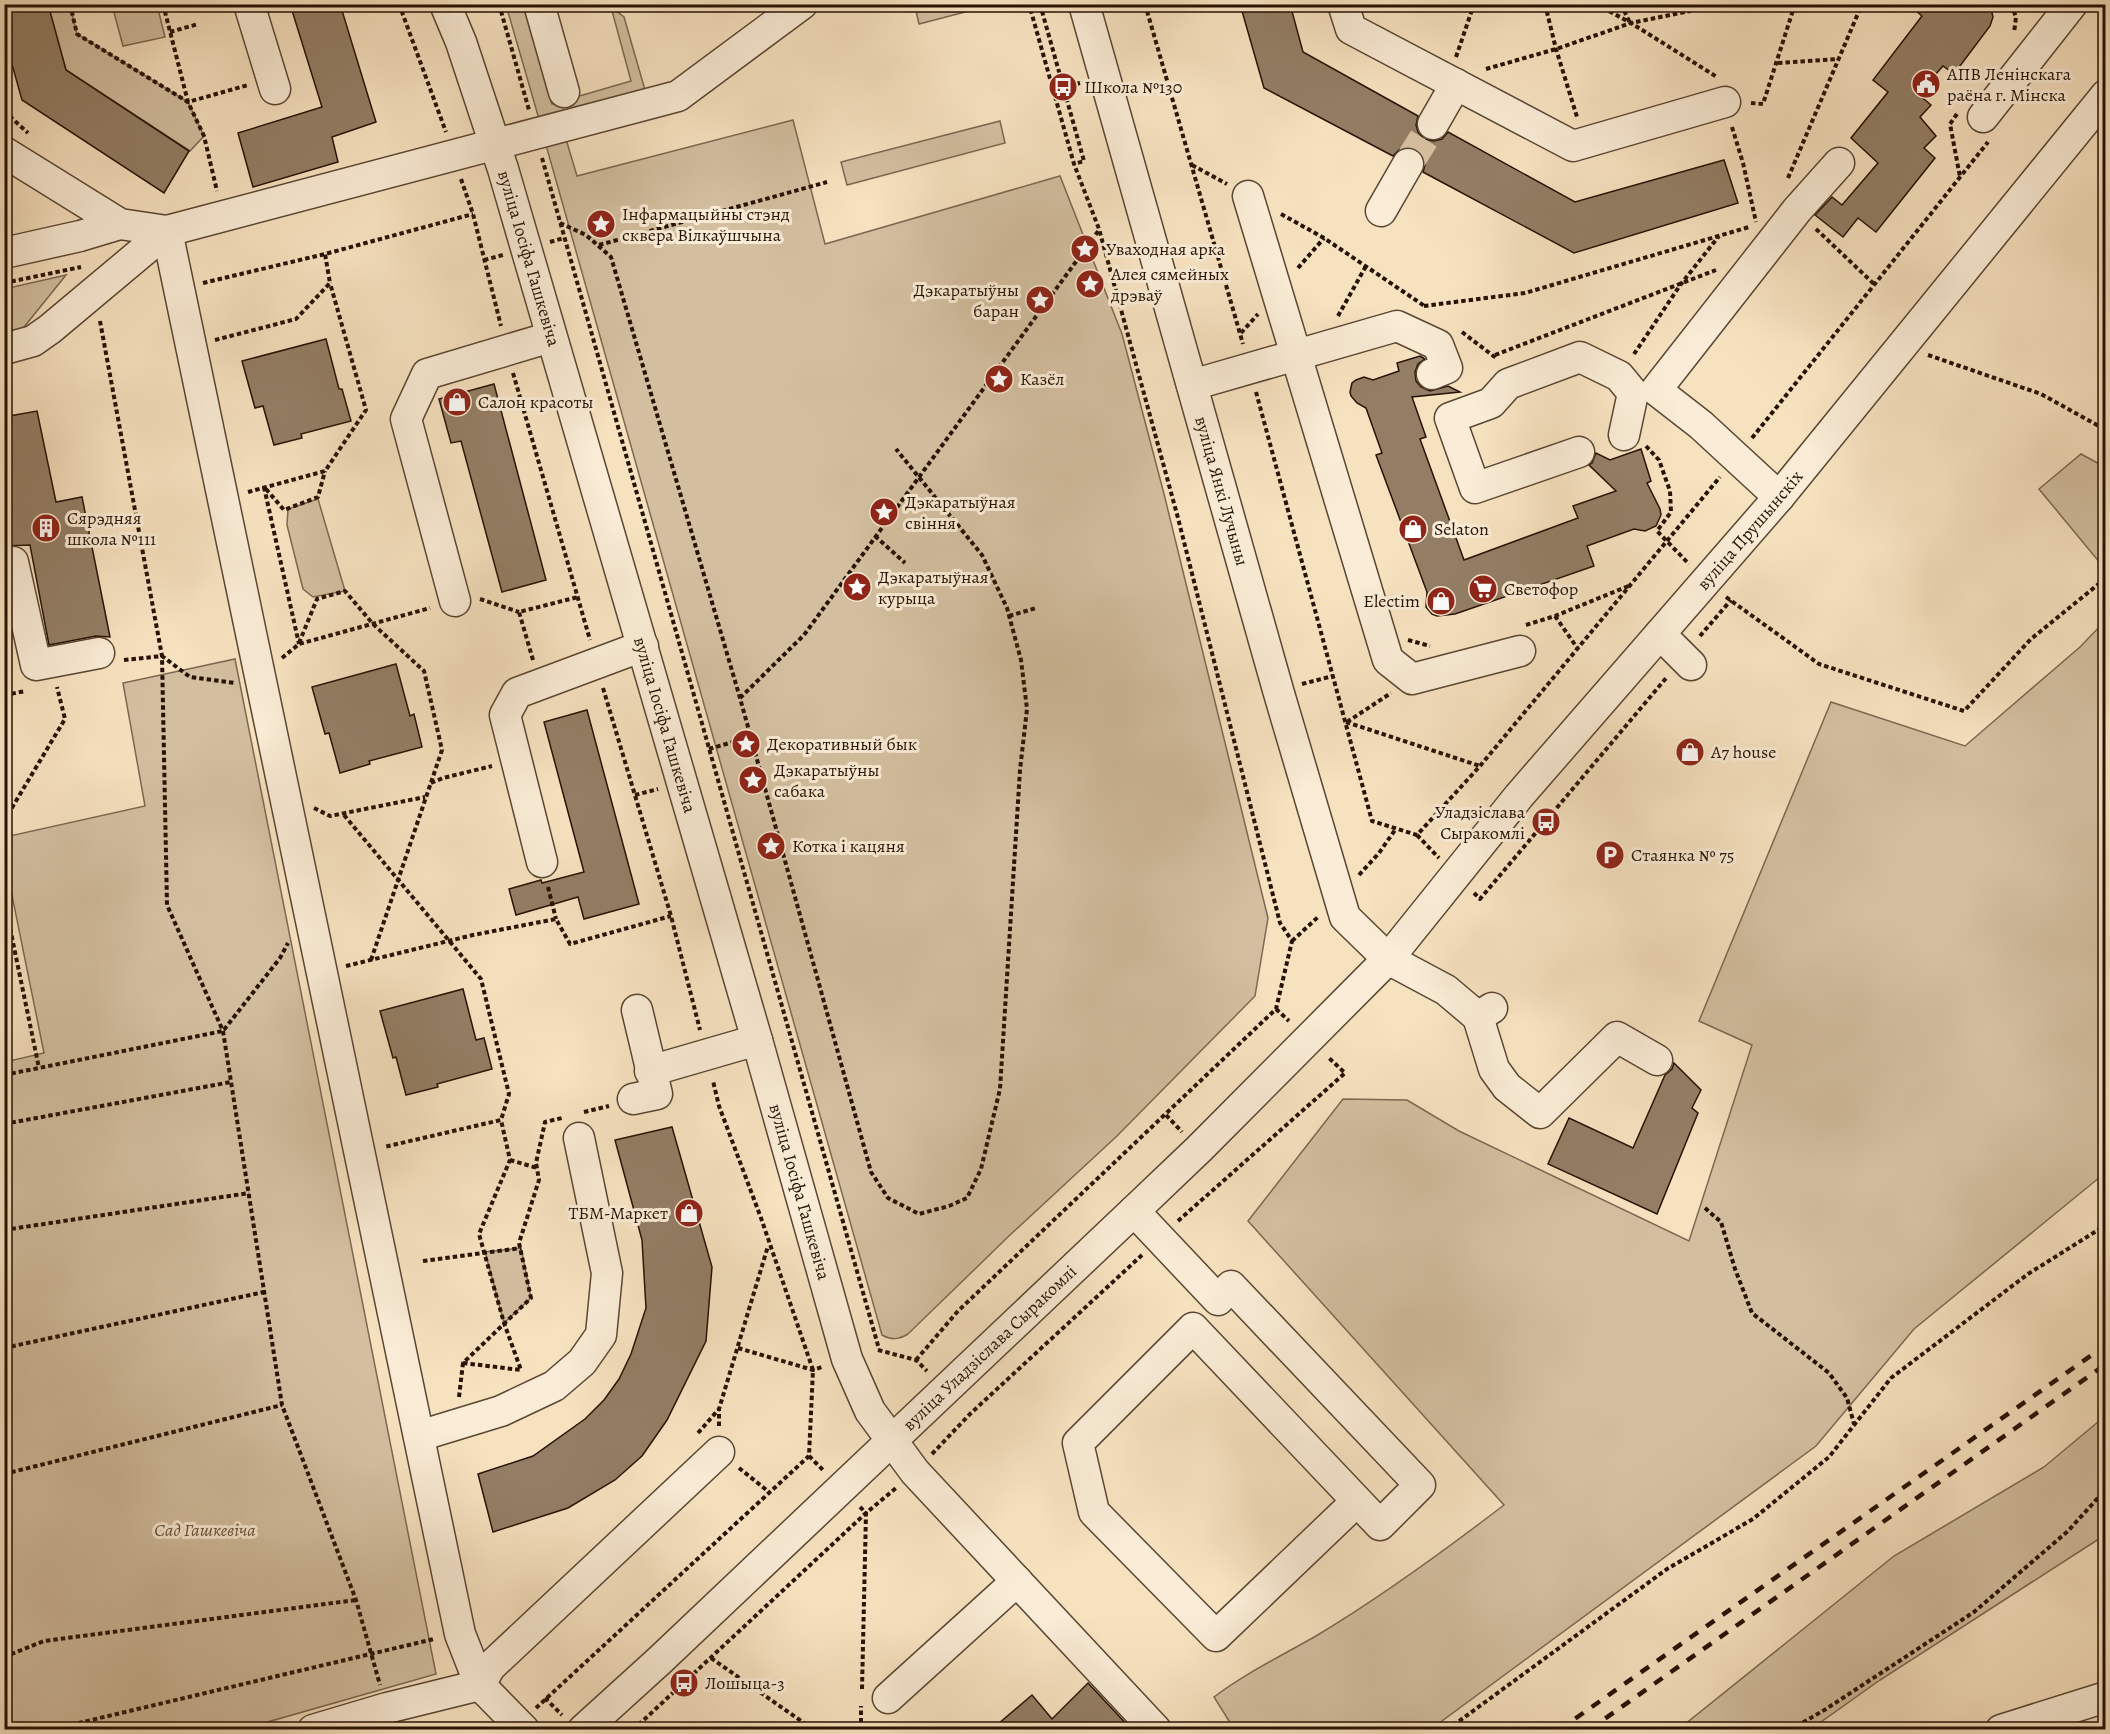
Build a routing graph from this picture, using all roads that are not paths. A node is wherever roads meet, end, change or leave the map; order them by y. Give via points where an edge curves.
1 (249, 4) edge
2 (445, 4) edge
3 (539, 4) edge
4 (802, 4) edge
5 (1084, 4) edge
6 (1343, 4) edge
7 (2072, 4) edge
8 (1452, 82) junction
9 (273, 84) road end
10 (564, 92) dead end
11 (2106, 95) edge
12 (1725, 102) road end
13 (1433, 124) tunnel mouth
14 (1989, 126) road end
15 (496, 144) junction
16 (4, 152) edge
17 (1839, 163) dead end
18 (1408, 164) tunnel mouth
19 (1248, 196) road end
20 (1382, 211) dead end
21 (120, 224) junction
22 (166, 231) junction
23 (4, 253) edge
24 (551, 337) junction
25 (4, 349) edge
26 (1308, 351) junction
27 (1432, 374) dead end
28 (1192, 385) junction
29 (1636, 386) junction
30 (1624, 435) road end
31 (1579, 452) dead end
32 (1779, 497) junction
33 (4, 564) edge
34 (455, 602) road end
35 (1660, 634) junction
36 (1522, 639) road end
37 (643, 646) junction
38 (99, 653) dead end
39 (1687, 661) road end
40 (542, 862) road end
41 (1388, 959) junction
42 (637, 1010) dead end
43 (757, 1040) junction
44 (1657, 1060) dead end
45 (650, 1071) junction
46 (633, 1100) dead end
47 (575, 1123) road end
48 (1134, 1211) junction
49 (1218, 1300) junction
50 (1193, 1328) junction
51 (419, 1436) junction
52 (891, 1441) junction
53 (708, 1443) road end
54 (1356, 1502) junction
55 (1017, 1581) junction
56 (480, 1685) junction
57 (2106, 1697) edge
58 (888, 1698) dead end
59 (521, 1726) edge
60 (313, 1730) edge
61 (583, 1730) edge
62 (1156, 1730) edge
63 (2001, 1730) edge

1 - 9 street
2 - 15 street, вуліца Іосіфа Гашкевіча
3 - 10 street
4 - 15 street via 678,96
5 - 28 street, вуліца Янкі Лучыны
6 - 8 street via 1351,29
7 - 14 street
8 - 12 street via 1573,147
8 - 13 street
11 - 32 street, вуліца Прушынскіх
15 - 22 street
15 - 24 street, вуліца Іосіфа Гашкевіча
16 - 21 street
17 - 29 street
18 - 20 street
19 - 26 street
21 - 22 street
21 - 23 street
22 - 25 street via 33,341
22 - 51 street
24 - 34 street via 427,374 406,419
24 - 37 street, вуліца Іосіфа Гашкевіча
26 - 27 street via 1397,326 1438,345 1447,368
26 - 28 street
26 - 36 street via 1388,660 1412,679
28 - 41 street, вуліца Янкі Лучыны via 1345,917
29 - 30 street
29 - 31 street via 1580,357 1508,384 1491,403 1450,418 1475,488
29 - 32 street via 1701,425
32 - 35 street, вуліца Прушынскіх
33 - 38 street via 13,562 36,665
35 - 39 street
35 - 41 street, вуліца Прушынскіх via 1519,796
37 - 40 street via 517,693 505,715
37 - 43 street, вуліца Іосіфа Гашкевіча
41 - 44 street, вуліца Янкі Лучыны via 1485,1013 1494,1069 1507,1087 1540,1113 1617,1037
41 - 48 street, вуліца Уладзіслава Сыракомлі
42 - 45 street
43 - 45 street
43 - 52 street, вуліца Іосіфа Гашкевіча via 847,1359 870,1411
45 - 46 street via 657,1094
47 - 51 street via 607,1274 601,1335 582,1362 554,1386 501,1411
48 - 49 street
48 - 52 street, вуліца Уладзіслава Сыракомлі
49 - 50 street
49 - 54 street via 1231,1286 1420,1485 1380,1525
50 - 54 street
50 - 54 street via 1078,1443 1094,1512 1216,1636
51 - 56 street via 460,1634
52 - 55 street, вуліца Іосіфа Гашкевіча
52 - 61 street, вуліца Уладзіслава Сыракомлі
53 - 56 street via 490,1667
55 - 58 street
55 - 62 street, вуліца Іосіфа Гашкевіча
56 - 59 street
56 - 60 street
57 - 63 street

